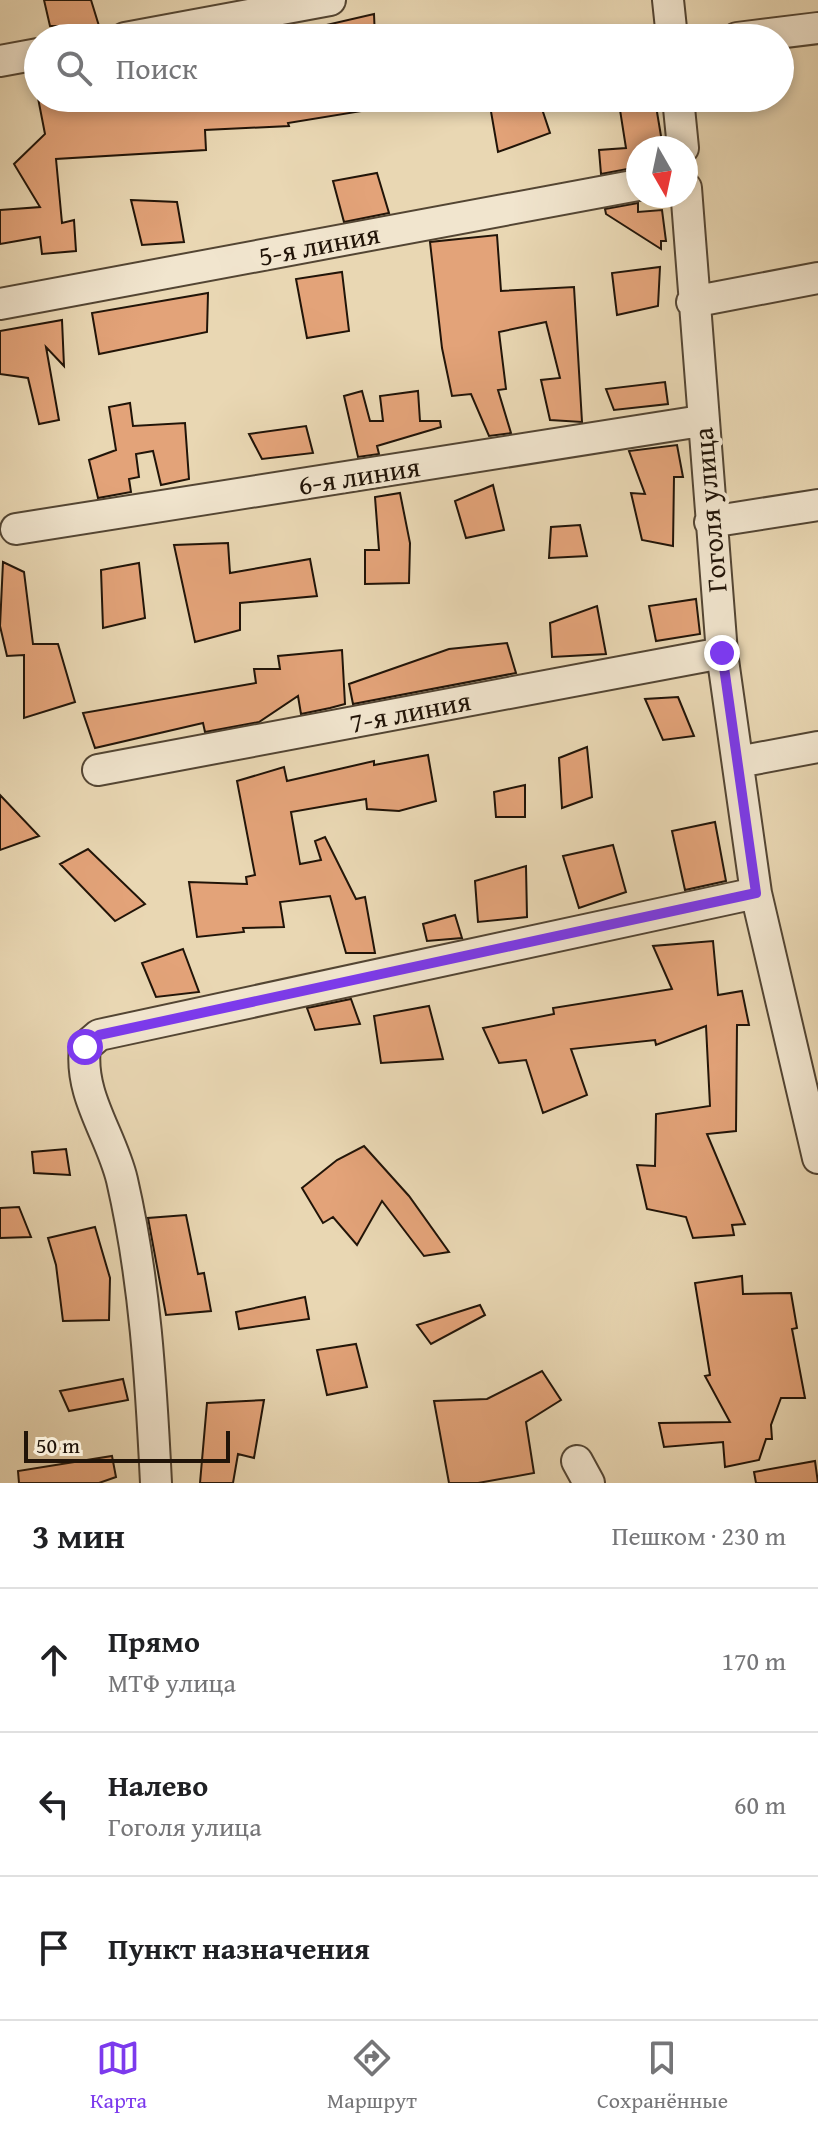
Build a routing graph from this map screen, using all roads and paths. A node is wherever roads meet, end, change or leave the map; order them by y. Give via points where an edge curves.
1 (330, 0) edge
2 (668, 0) edge
3 (201, 24) edge
4 (671, 24) edge
5 (818, 28) edge
6 (794, 31) edge
7 (24, 57) edge
8 (0, 61) edge
9 (679, 112) edge
10 (682, 136) edge
11 (626, 187) edge
12 (687, 208) edge
13 (818, 278) edge
14 (692, 302) junction
15 (0, 304) edge
16 (701, 421) junction
17 (818, 505) edge
18 (710, 522) junction
19 (16, 529) dead end
20 (722, 653) junction
21 (818, 747) edge
22 (738, 762) junction
23 (98, 770) dead end
24 (756, 893) junction
25 (805, 1037) edge
26 (818, 1158) edge
27 (156, 1483) edge

1 - 3 street
2 - 4 street
5 - 6 street
7 - 8 street
9 - 10 street
11 - 15 street, 5-я линия
12 - 14 street, Гоголя улица
13 - 14 street
14 - 16 street, Гоголя улица
16 - 18 street, Гоголя улица
16 - 19 street, 6-я линия
17 - 18 street
18 - 20 street, Гоголя улица
20 - 22 street, Гоголя улица
20 - 23 street, 7-я линия
21 - 22 street
22 - 24 street, Гоголя улица
24 - 25 street, Гоголя улица
24 - 27 street via 99,1035 85,1047 82,1070 122,1178 148,1333
25 - 26 street, Гоголя улица

